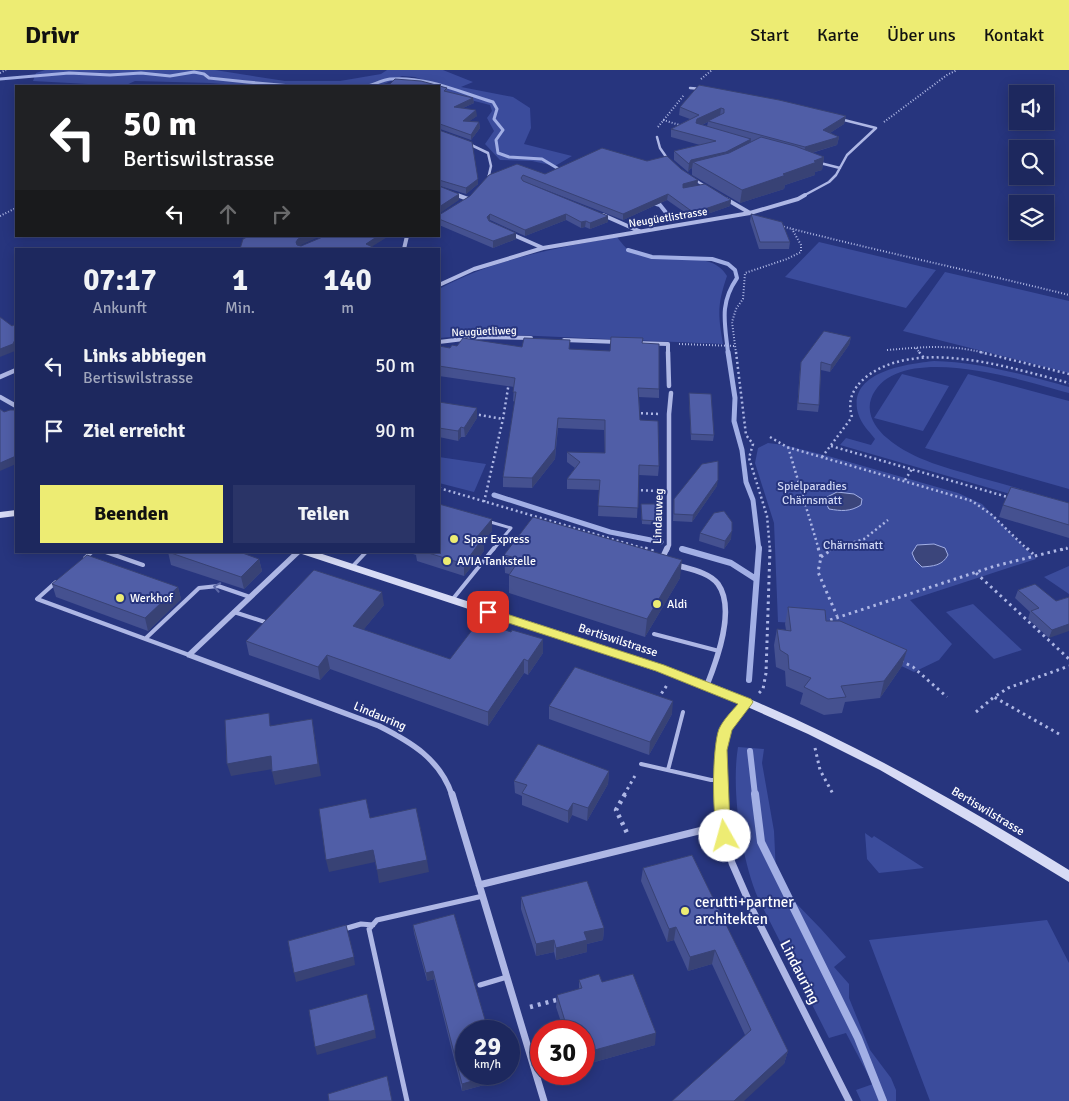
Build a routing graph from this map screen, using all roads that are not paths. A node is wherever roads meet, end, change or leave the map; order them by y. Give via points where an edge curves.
1 (690, 88) road end
2 (703, 89) edge
3 (839, 119) edge
4 (657, 137) road end
5 (463, 142) edge
6 (809, 160) edge
7 (673, 165) edge
8 (840, 168) junction
9 (685, 174) edge
10 (485, 183) edge
11 (706, 187) junction
12 (699, 189) edge
13 (711, 190) edge
14 (446, 191) edge
15 (475, 192) edge
16 (723, 197) edge
17 (468, 198) junction
18 (462, 203) edge
19 (596, 212) edge
20 (750, 213) junction
21 (507, 231) edge
22 (640, 231) junction
23 (543, 248) junction
24 (440, 285) edge
25 (495, 337) junction
26 (534, 338) edge
27 (562, 340) edge
28 (440, 342) edge
29 (620, 342) edge
30 (630, 342) edge
31 (493, 343) edge
32 (15, 370) edge
33 (0, 377) edge
34 (669, 386) dead end
35 (671, 393) dead end
36 (0, 398) edge
37 (15, 406) edge
38 (15, 514) edge
39 (0, 515) edge
40 (484, 520) edge
41 (91, 553) edge
42 (109, 553) edge
43 (298, 553) edge
44 (306, 553) edge
45 (365, 553) edge
46 (652, 558) edge
47 (661, 561) junction
48 (79, 563) edge
49 (143, 564) dead end
50 (352, 567) junction
51 (58, 581) edge
52 (250, 598) junction
53 (452, 600) junction
54 (234, 612) junction
55 (273, 625) edge
56 (654, 634) dead end
57 (145, 639) junction
58 (719, 651) junction
59 (189, 655) junction
60 (707, 685) junction
61 (747, 702) junction
62 (683, 712) dead end
63 (641, 764) road end
64 (668, 770) junction
65 (721, 780) junction
66 (722, 825) junction
67 (1069, 877) edge
68 (480, 885) junction
69 (482, 896) junction
70 (373, 925) junction
71 (342, 930) edge
72 (507, 977) junction
73 (480, 985) dead end
74 (407, 1101) edge
75 (544, 1101) edge
76 (849, 1101) edge

1 - 2 street
3 - 8 street, Neugüetlistrasse via 876,128 847,155
4 - 7 street via 660,148
5 - 10 street via 490,155 491,171
6 - 8 street
8 - 20 street, Neugüetlistrasse via 829,182 816,190 784,204
9 - 11 street
11 - 12 lane
11 - 13 street
14 - 17 street
15 - 17 street
16 - 20 street
17 - 18 street
19 - 22 street
20 - 22 street, Neugüetlistrasse
21 - 23 street
22 - 23 street, Neugüetlistrasse
23 - 24 street, Neugüetlistrasse via 474,269
25 - 26 street, Neugüetliweg
25 - 28 street, Neugüetliweg
25 - 31 lane
27 - 29 street
30 - 34 street via 668,344
32 - 33 street
35 - 47 street, Lindauweg via 669,545
36 - 37 street
38 - 39 main road
40 - 53 lane via 511,528
41 - 48 lane
42 - 49 lane
43 - 52 street
44 - 50 main road, Bertiswilstrasse
45 - 50 lane
46 - 47 lane
47 - 58 street, Lindauweg via 701,573 718,584 725,599
50 - 53 main road, Bertiswilstrasse
51 - 57 lane via 37,599
52 - 54 street
52 -> 57 lane via 217,585 199,588
53 - 60 main road, Bertiswilstrasse
54 - 55 lane
54 - 59 street
56 - 58 lane
57 - 59 lane
58 - 60 street, Lindauweg
59 - 68 street, Lindauring via 379,726 414,745 434,764 451,792
60 - 61 main road, Bertiswilstrasse
61 - 65 street, Lindauring via 726,729 721,750
61 - 67 main road, Bertiswilstrasse via 884,767
62 - 64 lane
63 - 64 lane
64 - 65 lane
65 - 66 street, Lindauring
66 - 68 street
66 - 76 street, Lindauring via 732,863 753,911
68 - 69 street, Lindauring
69 - 70 lane via 377,920
69 - 72 street, Lindauring
70 - 71 lane via 361,924
70 - 74 lane via 369,930
72 - 73 lane
72 - 75 street, Lindauring

